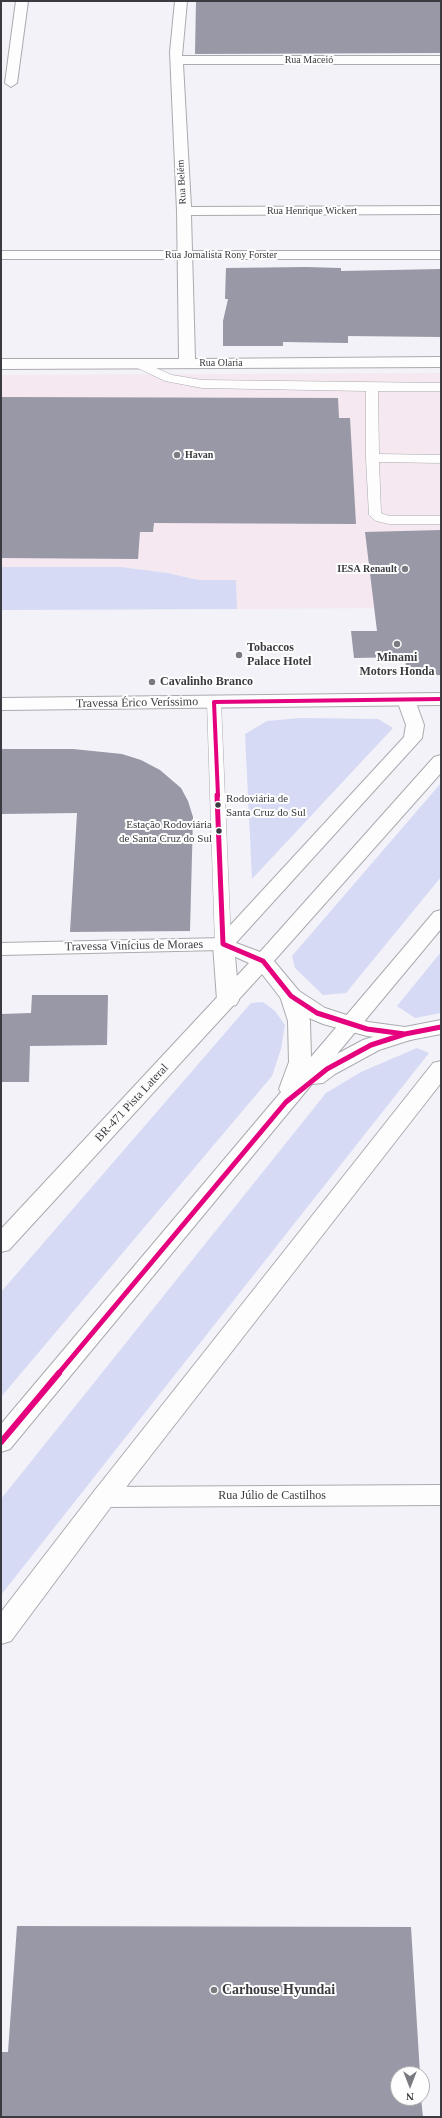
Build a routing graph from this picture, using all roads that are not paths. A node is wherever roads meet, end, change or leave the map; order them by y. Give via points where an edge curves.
1 (22, 1) edge
2 (181, 1) edge
3 (177, 60) junction
4 (441, 60) edge
5 (11, 83) dead end
6 (441, 210) edge
7 (184, 211) junction
8 (1, 255) edge
9 (185, 255) junction
10 (441, 255) edge
11 (441, 362) edge
12 (135, 363) junction
13 (187, 363) junction
14 (1, 364) edge
15 (372, 387) junction
16 (441, 387) edge
17 (372, 458) junction
18 (441, 459) edge
19 (441, 520) edge
20 (441, 699) edge
21 (406, 700) junction
22 (214, 702) junction
23 (1, 704) edge
24 (441, 761) edge
25 (441, 916) edge
26 (223, 944) junction
27 (1, 949) edge
28 (263, 961) junction
29 (291, 996) junction
30 (228, 1000) junction
31 (350, 1025) junction
32 (441, 1027) edge
33 (405, 1034) junction
34 (441, 1068) edge
35 (286, 1102) junction
36 (1, 1244) edge
37 (1, 1442) edge
38 (441, 1496) edge
39 (104, 1497) junction
40 (1, 1633) edge

1 - 5 street
2 - 3 street, Rua Belém via 177,25
3 - 4 street, Rua Maceió
3 - 7 street, Rua Belém
6 - 7 street, Rua Henrique Wickert
7 - 9 street, Rua Belém
8 - 9 street, Rua Jornalista Rony Forster
9 - 10 street, Rua Jornalista Rony Forster
9 - 13 street, Rua Belém
11 - 13 street, Rua Olaria
12 - 13 street, Rua Olaria
12 - 14 street, Rua Olaria
12 - 15 lane via 169,378 202,384
15 - 16 lane
15 - 17 lane
17 - 18 lane
17 - 19 lane via 375,515 389,520
20 - 21 street, Travessa Érico Veríssimo
21 - 22 street, Travessa Érico Veríssimo
21 - 26 street via 415,725 413,738
22 - 23 street, Travessa Érico Veríssimo
22 - 26 lane
24 - 28 street, BR-471 Pista Lateral
25 - 31 street
26 - 27 street, Travessa Vinícius de Moraes
26 - 28 street, Travessa Vinícius de Moraes
26 - 30 street
28 - 29 street
28 - 30 street, BR-471 Pista Lateral
29 - 31 street via 317,1013
29 - 35 street via 299,1021 300,1062
30 - 36 street, BR-471 Pista Lateral
31 - 33 street
31 - 35 street
32 - 33 street
33 - 35 street via 371,1045 327,1069
34 - 39 street
35 - 37 street
38 - 39 street, Rua Júlio de Castilhos
39 - 40 street

